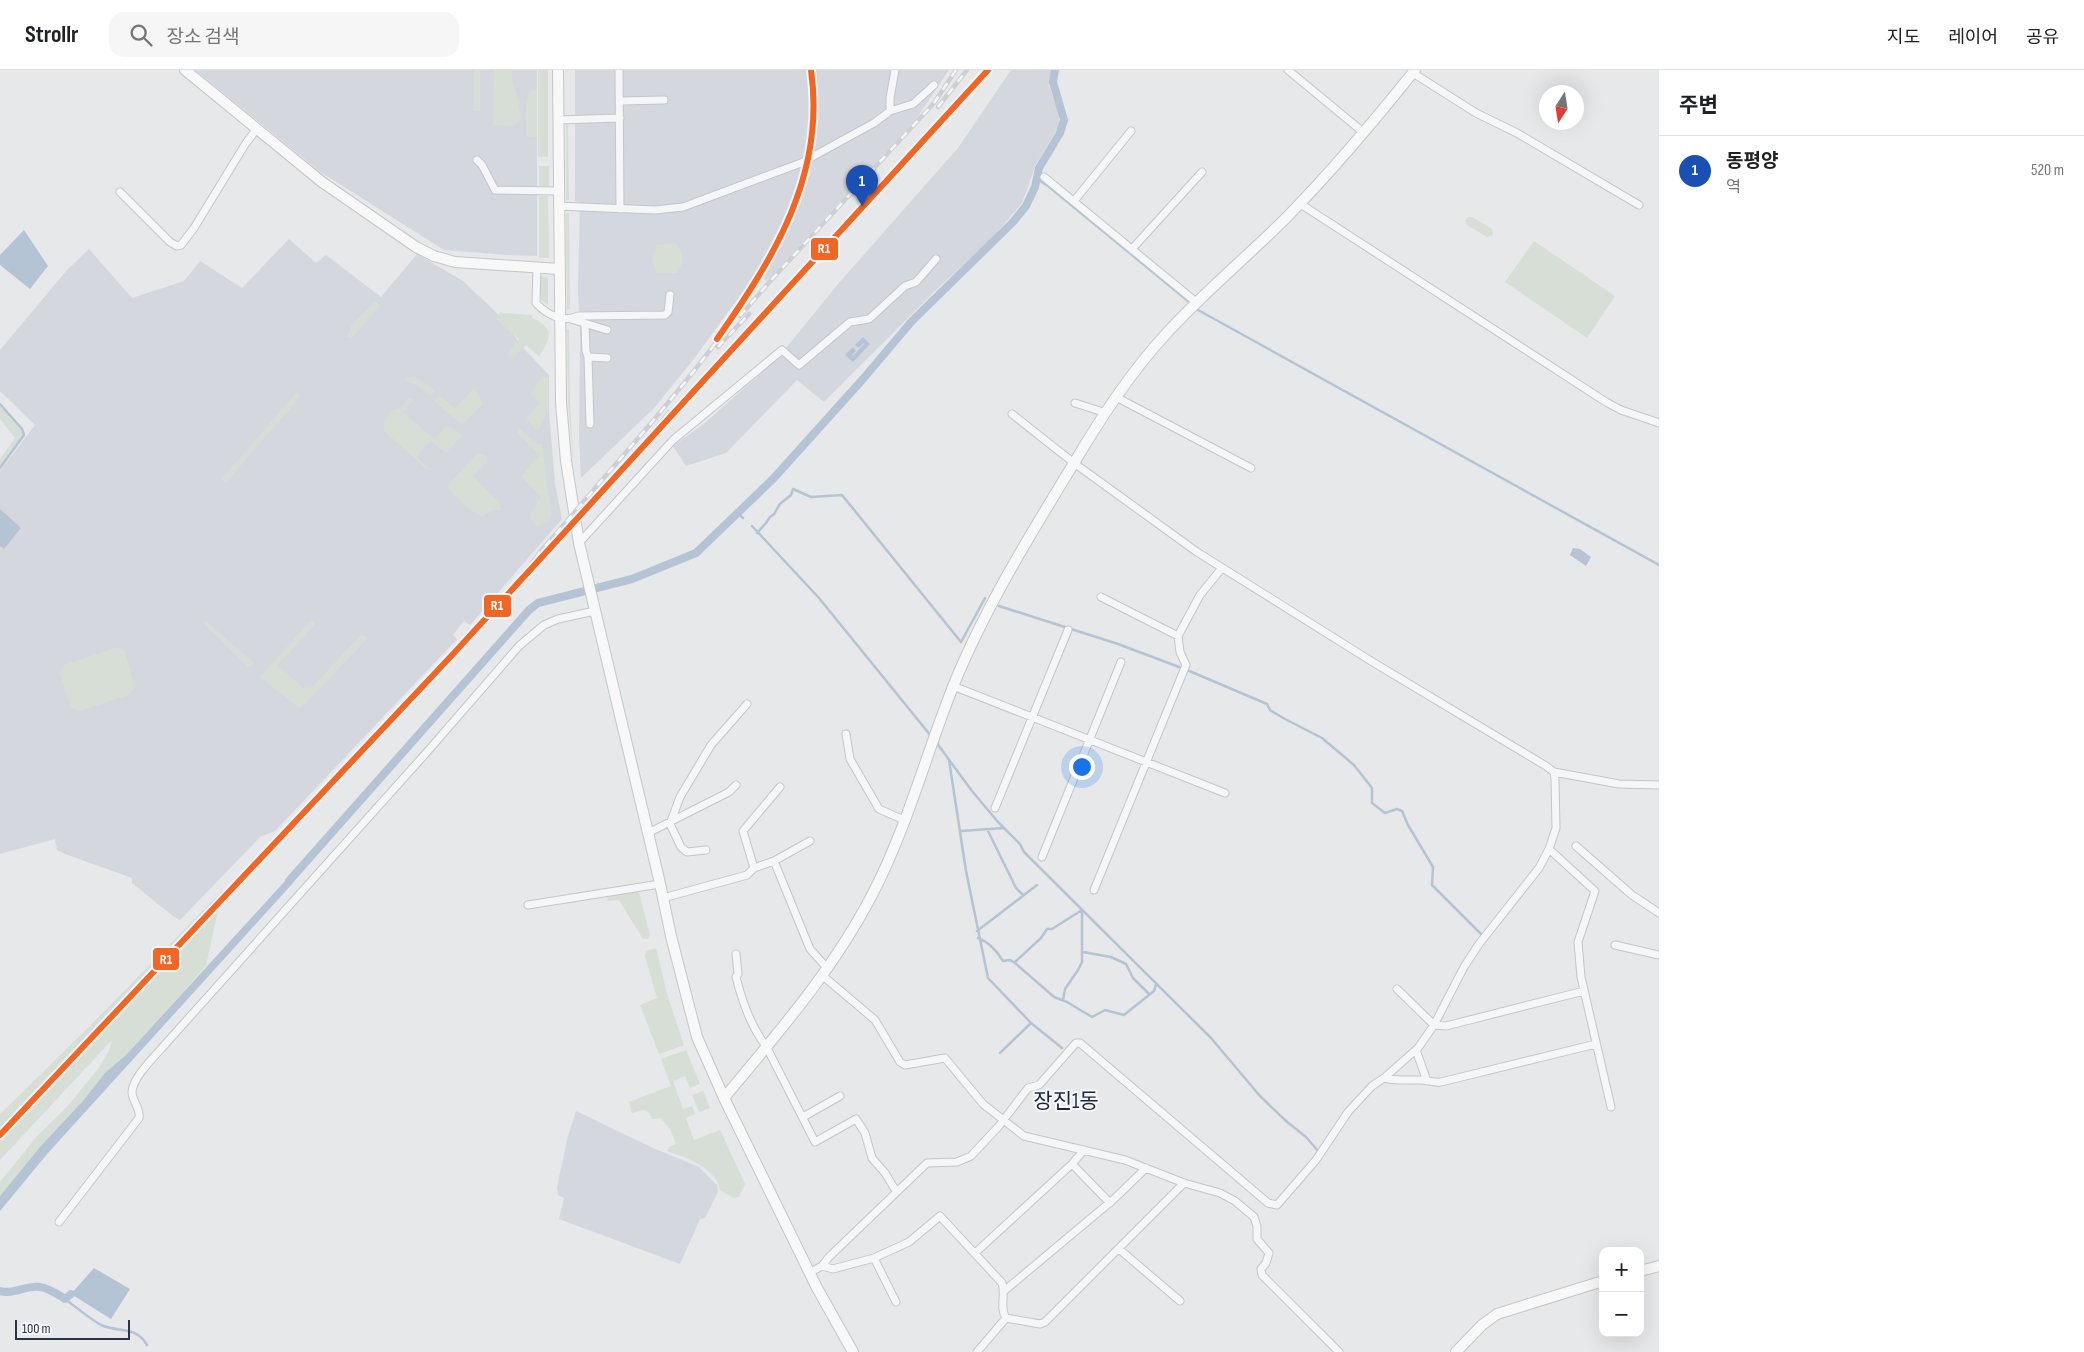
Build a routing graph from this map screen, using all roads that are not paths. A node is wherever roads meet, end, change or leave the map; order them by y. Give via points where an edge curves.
1 (185, 70) edge
2 (558, 70) edge
3 (619, 70) edge
4 (894, 70) edge
5 (1288, 70) edge
6 (1414, 72) edge
7 (934, 85) dead end
8 (664, 100) dead end
9 (620, 101) junction
10 (890, 111) junction
11 (620, 118) junction
12 (558, 120) junction
13 (256, 130) junction
14 (1131, 131) dead end
15 (1363, 132) junction
16 (477, 160) dead end
17 (1202, 172) dead end
18 (1044, 177) dead end
19 (558, 191) junction
20 (120, 192) dead end
21 (1074, 201) junction
22 (1299, 203) junction
23 (1639, 205) dead end
24 (558, 206) junction
25 (620, 209) junction
26 (1132, 249) junction
27 (936, 259) dead end
28 (537, 268) junction
29 (559, 269) junction
30 (670, 295) dead end
31 (1196, 302) junction
32 (559, 318) junction
33 (571, 319) junction
34 (585, 325) junction
35 (607, 330) dead end
36 (588, 357) junction
37 (607, 358) dead end
38 (1116, 397) junction
39 (1075, 403) dead end
40 (1106, 413) junction
41 (1012, 414) dead end
42 (1659, 423) edge
43 (590, 424) dead end
44 (1074, 463) junction
45 (1251, 468) dead end
46 (579, 543) junction
47 (1222, 568) junction
48 (1101, 597) dead end
49 (594, 606) junction
50 (1068, 630) dead end
51 (1178, 636) junction
52 (1121, 662) dead end
53 (953, 686) junction
54 (747, 704) dead end
55 (1032, 717) junction
56 (846, 734) dead end
57 (1089, 740) junction
58 (1146, 762) junction
59 (1554, 772) junction
60 (736, 785) dead end
61 (1659, 786) edge
62 (780, 787) dead end
63 (1225, 793) dead end
64 (995, 808) dead end
65 (904, 820) junction
66 (670, 824) junction
67 (648, 833) junction
68 (810, 841) dead end
69 (1576, 846) dead end
70 (706, 850) dead end
71 (1549, 850) junction
72 (1042, 857) dead end
73 (774, 861) junction
74 (754, 868) junction
75 (660, 884) junction
76 (1094, 890) dead end
77 (663, 898) junction
78 (528, 905) dead end
79 (1659, 913) edge
80 (1616, 945) dead end
81 (736, 954) dead end
82 (1659, 955) edge
83 (825, 973) junction
84 (1397, 989) dead end
85 (1584, 992) junction
86 (1434, 1024) junction
87 (1596, 1044) junction
88 (766, 1046) junction
89 (1416, 1050) junction
90 (1384, 1078) junction
91 (1427, 1081) junction
92 (840, 1096) dead end
93 (724, 1098) junction
94 (1611, 1107) dead end
95 (803, 1117) junction
96 (1003, 1121) junction
97 (1084, 1150) junction
98 (1072, 1164) junction
99 (1146, 1168) junction
100 (1184, 1183) junction
101 (896, 1191) junction
102 (1110, 1203) junction
103 (59, 1222) dead end
104 (1120, 1249) junction
105 (975, 1253) junction
106 (874, 1258) junction
107 (822, 1266) junction
108 (1659, 1266) edge
109 (1644, 1270) edge
110 (810, 1273) junction
111 (1599, 1282) edge
112 (1004, 1291) junction
113 (1180, 1301) dead end
114 (896, 1302) dead end
115 (1006, 1318) junction
116 (853, 1352) edge
117 (977, 1352) edge
118 (1339, 1352) edge
119 (1456, 1352) edge

1 - 13 main road
2 - 12 main road
3 - 9 street
4 - 10 street
5 - 15 street
6 - 15 main road
6 - 23 street via 1476,113
7 - 10 street via 913,104
8 - 9 street
9 - 11 street
10 - 25 street via 801,163 683,207 670,210
11 - 12 street
11 - 25 street
12 - 19 main road
13 - 20 street via 181,245 170,242
13 - 28 main road via 322,182 434,256 455,262
14 - 21 street
15 - 22 main road
16 - 19 street via 495,190
17 - 26 street
18 - 21 street
19 - 24 main road
21 - 26 street
22 - 31 main road
22 - 42 street via 1606,402
24 - 25 street
24 - 29 main road
26 - 31 street
27 - 46 street via 916,282 905,286 869,318 850,322 799,365 782,350 673,440
28 - 29 main road
28 - 32 street via 536,302 544,312
29 - 32 main road
30 - 33 street via 665,315 578,316
31 - 38 main road via 1162,338
32 - 33 street
32 - 46 main road via 563,439
33 - 34 street
34 - 35 street
34 - 36 street
36 - 37 street
36 - 43 street
38 - 40 main road
38 - 45 street
39 - 40 street
40 - 44 main road
41 - 44 street
44 - 47 street
44 - 53 main road via 993,598
46 - 49 main road
47 - 51 street via 1200,595
47 - 59 street
48 - 51 street
49 - 67 main road
49 - 103 street via 544,625 519,646 181,1027 135,1080 132,1091 139,1118
50 - 55 street
51 - 58 street via 1186,665
52 - 57 street
53 - 55 street
53 - 65 main road
54 - 66 street via 711,745 680,797
55 - 57 street
55 - 64 street
56 - 65 street via 850,759 879,809
57 - 58 street
57 - 72 street
58 - 63 street
58 - 76 street
59 - 61 street via 1619,784
59 - 71 street via 1556,828
60 - 66 street
62 - 74 street via 743,831
65 - 83 main road via 872,896
66 - 67 street
66 - 70 street via 681,847 687,852
67 - 75 main road
68 - 73 street
69 - 79 street via 1632,895
71 - 85 street via 1594,891 1578,942
71 - 86 street via 1479,944
73 - 74 street
73 - 83 street via 810,949
74 - 77 street via 747,875
75 - 77 main road
75 - 78 street
77 - 93 main road via 697,1037
80 - 82 street
81 - 88 street via 736,977 741,998
83 - 88 main road
83 - 96 street via 875,1020 900,1062 905,1065 945,1058 983,1104
84 - 86 street
85 - 86 street via 1470,1021 1446,1026
85 - 87 street
86 - 89 street
87 - 91 street via 1441,1082
87 - 94 street
88 - 93 main road
88 - 95 street
89 - 90 street
89 - 91 street
90 - 91 street
90 - 96 street via 1348,1112 1316,1160 1277,1205 1253,1191 1080,1043 1076,1043 1039,1085 1028,1088
92 - 95 street
93 - 110 main road
95 - 101 street via 815,1142 856,1119 866,1133 872,1158
96 - 97 street via 1024,1136
96 - 101 street via 971,1156 957,1162 927,1163
97 - 98 street
97 - 99 street
98 - 102 street
98 - 105 street
99 - 100 street
99 - 102 street
100 - 104 street
100 - 118 street via 1220,1193 1254,1216 1257,1239 1269,1253 1261,1269 1262,1275
101 - 107 street
102 - 112 street
104 - 113 street
104 - 115 street via 1046,1322 1040,1324
105 - 106 street via 940,1216 909,1242
105 - 112 street via 1002,1283
106 - 107 street via 834,1270
106 - 114 street
107 - 110 street
108 - 109 main road
110 - 116 main road
111 - 119 main road via 1497,1314
112 - 115 street via 1002,1312
115 - 117 street

